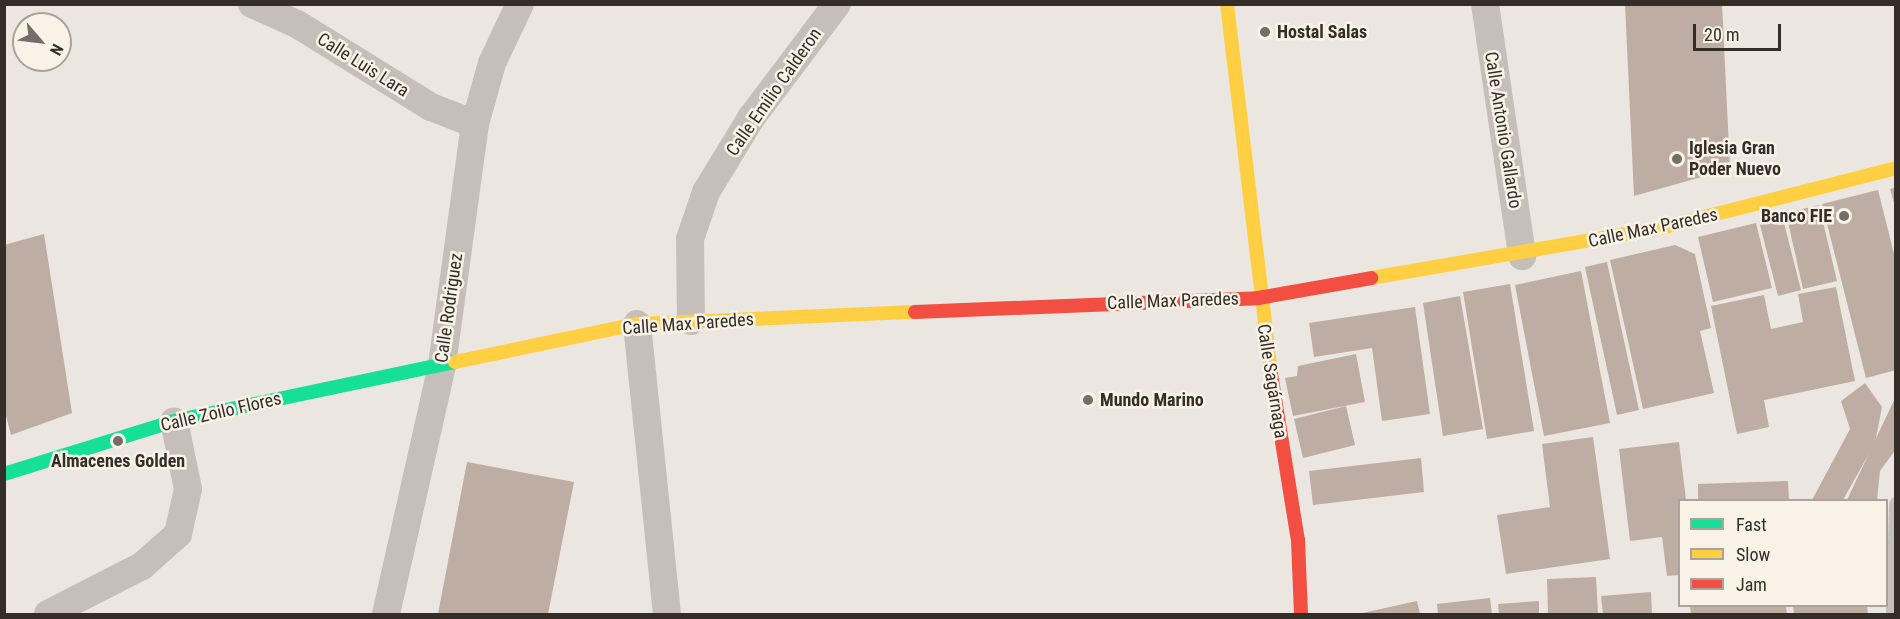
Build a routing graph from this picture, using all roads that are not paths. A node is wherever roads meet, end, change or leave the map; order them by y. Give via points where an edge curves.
1 (252, 4) edge
2 (519, 4) edge
3 (837, 4) edge
4 (1227, 4) edge
5 (1485, 4) edge
6 (475, 124) junction
7 (1896, 168) edge
8 (1522, 256) junction
9 (1258, 298) junction
10 (692, 321) junction
11 (637, 324) junction
12 (442, 365) junction
13 (174, 422) junction
14 (4, 474) edge
15 (1896, 504) edge
16 (48, 615) edge
17 (386, 615) edge
18 (667, 615) edge
19 (1301, 615) edge
20 (1893, 615) edge

1 - 6 street, Calle Luis Lara via 297,24 432,107
2 - 6 street, Calle Rodriguez via 492,63
3 - 10 street, Calle Emilio Calderon via 751,118 706,192 690,239
4 - 9 main road, Calle Sagárnaga
5 - 8 street, Calle Antonio Gallardo
6 - 12 street, Calle Rodriguez
7 - 8 main road, Calle Max Paredes via 1661,228
8 - 9 main road, Calle Max Paredes
9 - 10 main road, Calle Max Paredes
9 - 19 main road, Calle Sagárnaga via 1298,540
10 - 11 main road, Calle Max Paredes
11 - 12 main road, Calle Max Paredes
11 - 18 street
12 - 13 main road, Calle Zoilo Flores
12 - 17 street, Calle Rodriguez
13 - 14 main road, Calle Zoilo Flores
13 - 16 street via 188,489 178,534 142,566
15 - 20 lane

